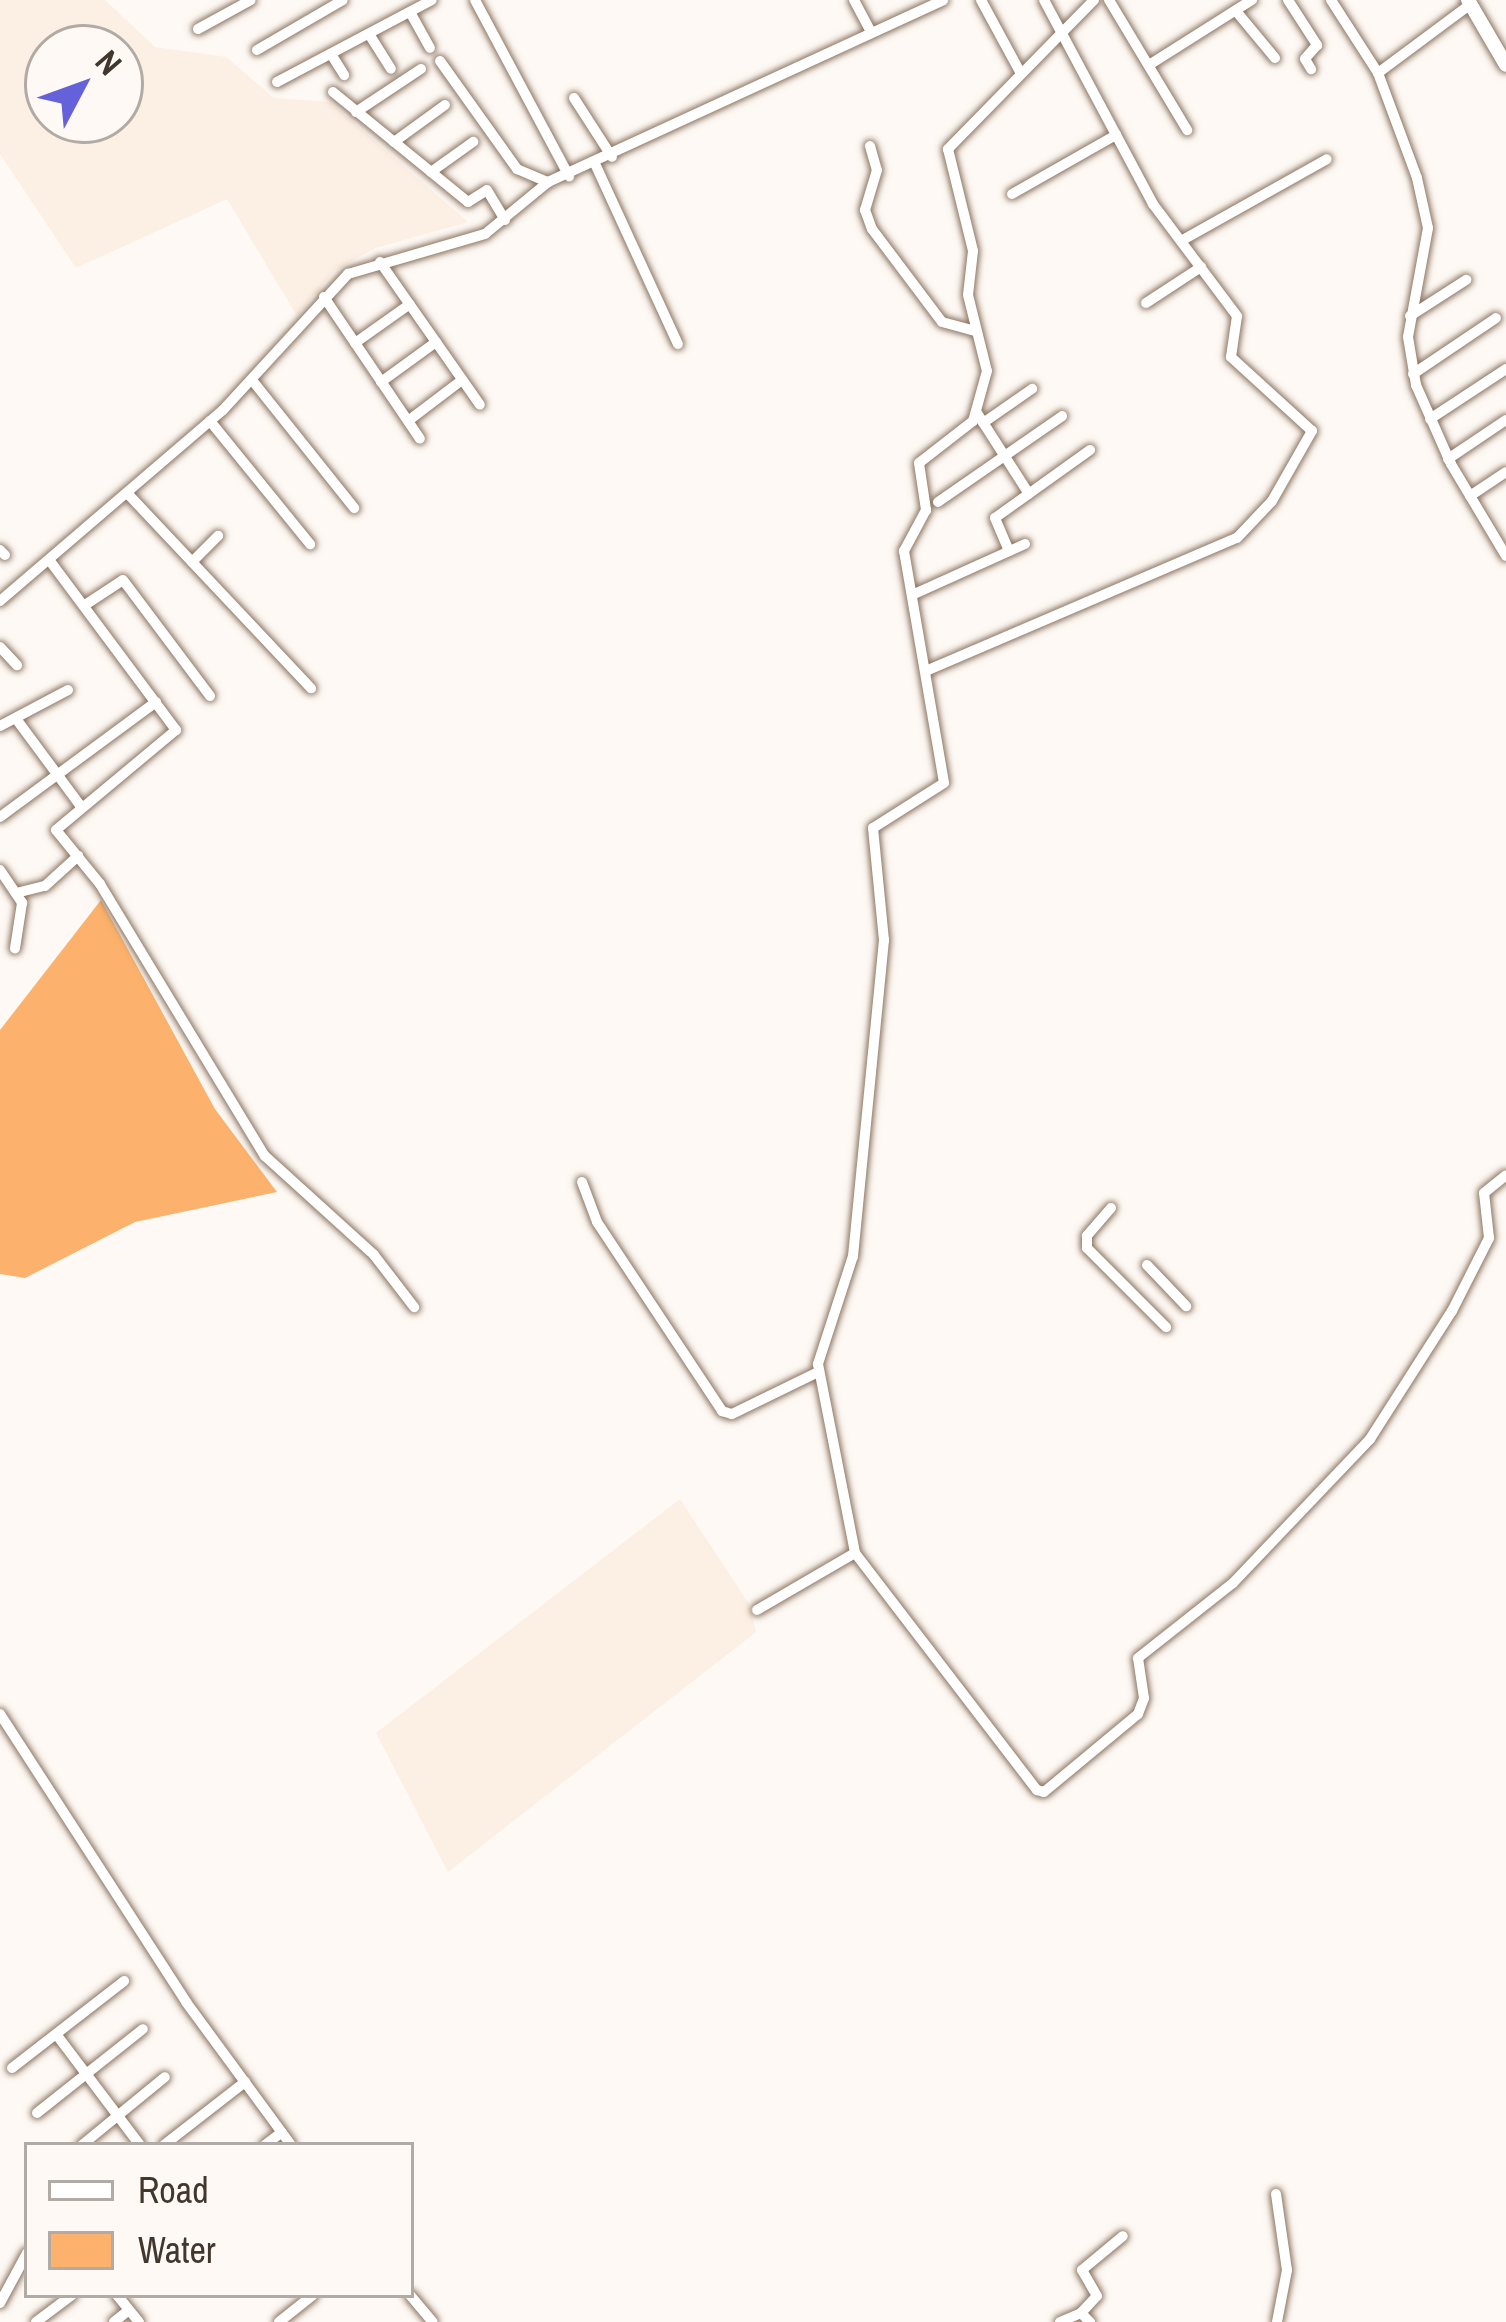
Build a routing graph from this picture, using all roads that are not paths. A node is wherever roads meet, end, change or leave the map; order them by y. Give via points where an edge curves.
1 (251, 0) edge
2 (433, 0) edge
3 (476, 0) edge
4 (854, 0) edge
5 (899, 0) edge
6 (943, 0) edge
7 (981, 0) edge
8 (1044, 0) edge
9 (1094, 0) edge
10 (1109, 0) edge
11 (1252, 0) edge
12 (1288, 0) edge
13 (1331, 0) edge
14 (336, 2) edge
15 (1475, 3) edge
16 (1236, 11) junction
17 (410, 12) junction
18 (907, 13) junction
19 (869, 28) junction
20 (198, 29) dead end
21 (1060, 30) junction
22 (369, 34) junction
23 (1500, 38) edge
24 (430, 48) dead end
25 (257, 50) dead end
26 (331, 54) junction
27 (1275, 58) dead end
28 (440, 61) dead end
29 (1149, 64) junction
30 (1506, 65) edge
31 (391, 69) dead end
32 (421, 69) dead end
33 (1311, 69) dead end
34 (1019, 70) junction
35 (1378, 73) junction
36 (344, 75) dead end
37 (277, 82) dead end
38 (333, 92) dead end
39 (574, 98) dead end
40 (445, 106) dead end
41 (356, 112) junction
42 (1187, 130) dead end
43 (1116, 135) junction
44 (394, 142) junction
45 (473, 142) dead end
46 (870, 146) dead end
47 (612, 157) junction
48 (1327, 159) dead end
49 (596, 166) junction
50 (431, 172) junction
51 (569, 176) junction
52 (548, 182) junction
53 (1012, 194) dead end
54 (506, 220) junction
55 (1181, 241) junction
56 (380, 262) junction
57 (1201, 267) junction
58 (1466, 280) dead end
59 (324, 297) junction
60 (1146, 303) dead end
61 (410, 304) junction
62 (1410, 316) junction
63 (1496, 318) dead end
64 (975, 331) junction
65 (436, 342) junction
66 (355, 343) junction
67 (678, 344) dead end
68 (1506, 369) edge
69 (1413, 374) junction
70 (252, 380) junction
71 (462, 380) junction
72 (381, 382) junction
73 (1032, 389) dead end
74 (480, 405) dead end
75 (1062, 416) dead end
76 (980, 418) junction
77 (1430, 419) junction
78 (1506, 420) edge
79 (210, 421) junction
80 (408, 421) junction
81 (420, 439) dead end
82 (1090, 450) dead end
83 (1004, 456) junction
84 (1448, 459) junction
85 (1506, 472) edge
86 (128, 494) junction
87 (1029, 494) junction
88 (1470, 496) junction
89 (938, 502) dead end
90 (353, 508) dead end
91 (1506, 528) edge
92 (218, 536) dead end
93 (1494, 536) junction
94 (310, 544) dead end
95 (1025, 544) dead end
96 (1009, 551) junction
97 (1506, 556) edge
98 (50, 561) junction
99 (192, 562) junction
100 (912, 595) junction
101 (0, 601) edge
102 (85, 605) junction
103 (0, 647) edge
104 (16, 665) dead end
105 (926, 671) junction
106 (311, 688) dead end
107 (68, 690) dead end
108 (210, 696) dead end
109 (156, 702) junction
110 (17, 719) junction
111 (0, 726) edge
112 (59, 777) junction
113 (80, 805) junction
114 (0, 818) edge
115 (78, 856) junction
116 (0, 869) edge
117 (16, 893) junction
118 (15, 948) dead end
119 (1506, 1175) edge
120 (582, 1182) dead end
121 (1111, 1208) dead end
122 (1148, 1265) dead end
123 (414, 1306) dead end
124 (1186, 1306) dead end
125 (1166, 1327) dead end
126 (818, 1372) junction
127 (855, 1553) junction
128 (757, 1610) dead end
129 (0, 1714) edge
130 (124, 1982) dead end
131 (143, 2029) dead end
132 (56, 2035) junction
133 (12, 2068) dead end
134 (86, 2074) junction
135 (165, 2077) dead end
136 (245, 2082) junction
137 (37, 2114) dead end
138 (118, 2116) junction
139 (282, 2132) junction
140 (86, 2142) edge
141 (138, 2142) edge
142 (168, 2142) edge
143 (269, 2142) edge
144 (290, 2142) edge
145 (1276, 2194) dead end
146 (1124, 2236) dead end
147 (24, 2259) edge
148 (68, 2298) edge
149 (119, 2298) edge
150 (309, 2298) edge
151 (413, 2298) edge
152 (0, 2303) edge
153 (129, 2310) junction
154 (1085, 2317) edge
155 (36, 2322) edge
156 (114, 2322) edge
157 (139, 2322) edge
158 (279, 2322) edge
159 (433, 2322) edge
160 (1060, 2322) edge
161 (1277, 2322) edge

1 - 20 street
2 - 17 street
3 - 51 street
4 - 19 street
5 - 18 street
6 - 18 street
7 - 34 street
8 - 21 street
9 - 21 street
10 - 29 street
11 - 16 street
12 - 33 street via 1318,46 1305,59
13 - 35 street
14 - 25 street
15 - 23 main road
15 - 35 street
16 - 27 street
16 - 29 street
17 - 22 street
17 - 24 street
18 - 19 street
19 - 47 street
21 - 34 street
21 - 43 street
22 - 26 street
22 - 31 street
23 - 30 main road
26 - 36 street
26 - 37 street
28 - 52 street via 517,170
29 - 42 street
32 - 41 street
34 - 64 street via 948,149 973,251 968,295
35 - 62 street via 1428,228
38 - 41 street
39 - 47 street
40 - 44 street
41 - 44 street
43 - 53 street
43 - 55 street
44 - 50 street
45 - 50 street
46 - 64 street via 878,170 865,210 872,229 942,322
47 - 49 street
48 - 55 street
49 - 51 street
49 - 67 street
50 - 54 street via 468,202 487,190
51 - 52 street
52 - 54 street
54 - 56 street via 485,234
55 - 57 street
56 - 59 street via 348,274
56 - 61 street
57 - 60 street
57 - 105 street via 1237,316 1232,357 1311,426 1267,508 1223,546 1124,581
58 - 62 street
59 - 66 street
59 - 70 street
61 - 65 street
61 - 66 street
62 - 69 street
63 - 69 street
64 - 76 street via 987,371
65 - 71 street
65 - 72 street
66 - 72 street
68 - 77 street
69 - 77 street
70 - 79 street
70 - 90 street
71 - 74 street
71 - 80 street
72 - 80 street
73 - 76 street
75 - 83 street
76 - 83 street
76 - 100 street via 919,463 926,510 904,542
77 - 84 street
78 - 84 street
79 - 86 street
79 - 94 street
80 - 81 street
82 - 87 street
83 - 87 street
83 - 89 street
84 - 88 street
85 - 88 street
86 - 98 street
86 - 99 street
87 - 96 street via 995,518
88 - 93 street
91 - 93 street
92 - 99 street
93 - 97 street
95 - 96 street
96 - 100 street
98 - 101 street
98 - 102 street
99 - 106 street
100 - 105 street
102 - 108 street via 123,580
102 - 109 street
103 - 104 street
105 - 126 street via 944,782 873,829 884,940 853,1256 844,1298 820,1343
107 - 110 street
109 - 112 street
109 - 113 street via 173,735
110 - 111 street
110 - 112 street
112 - 113 street
112 - 114 street
113 - 115 street via 56,828
115 - 117 street via 45,886
115 - 123 street via 265,1156 374,1255
116 - 117 street
117 - 118 street via 22,906
119 - 127 street via 1484,1193 1489,1238 1452,1311 1370,1439 1232,1583 1141,1655 1138,1714 1044,1792
120 - 126 street via 597,1222 722,1411 732,1414
121 - 125 street via 1087,1248
122 - 124 street
126 - 127 street
127 - 128 street
129 - 136 street
130 - 132 street
131 - 134 street
132 - 133 street
132 - 134 street
134 - 137 street
134 - 138 street
135 - 138 street
136 - 139 street
136 - 142 street
138 - 140 street
138 - 141 street
139 - 143 street
139 - 144 street
145 - 161 street via 1287,2270
146 - 154 street via 1082,2270 1097,2296
147 - 152 street
148 - 155 street
149 - 153 street
150 - 158 street
151 - 159 street
153 - 156 street
153 - 157 street
154 - 160 street

